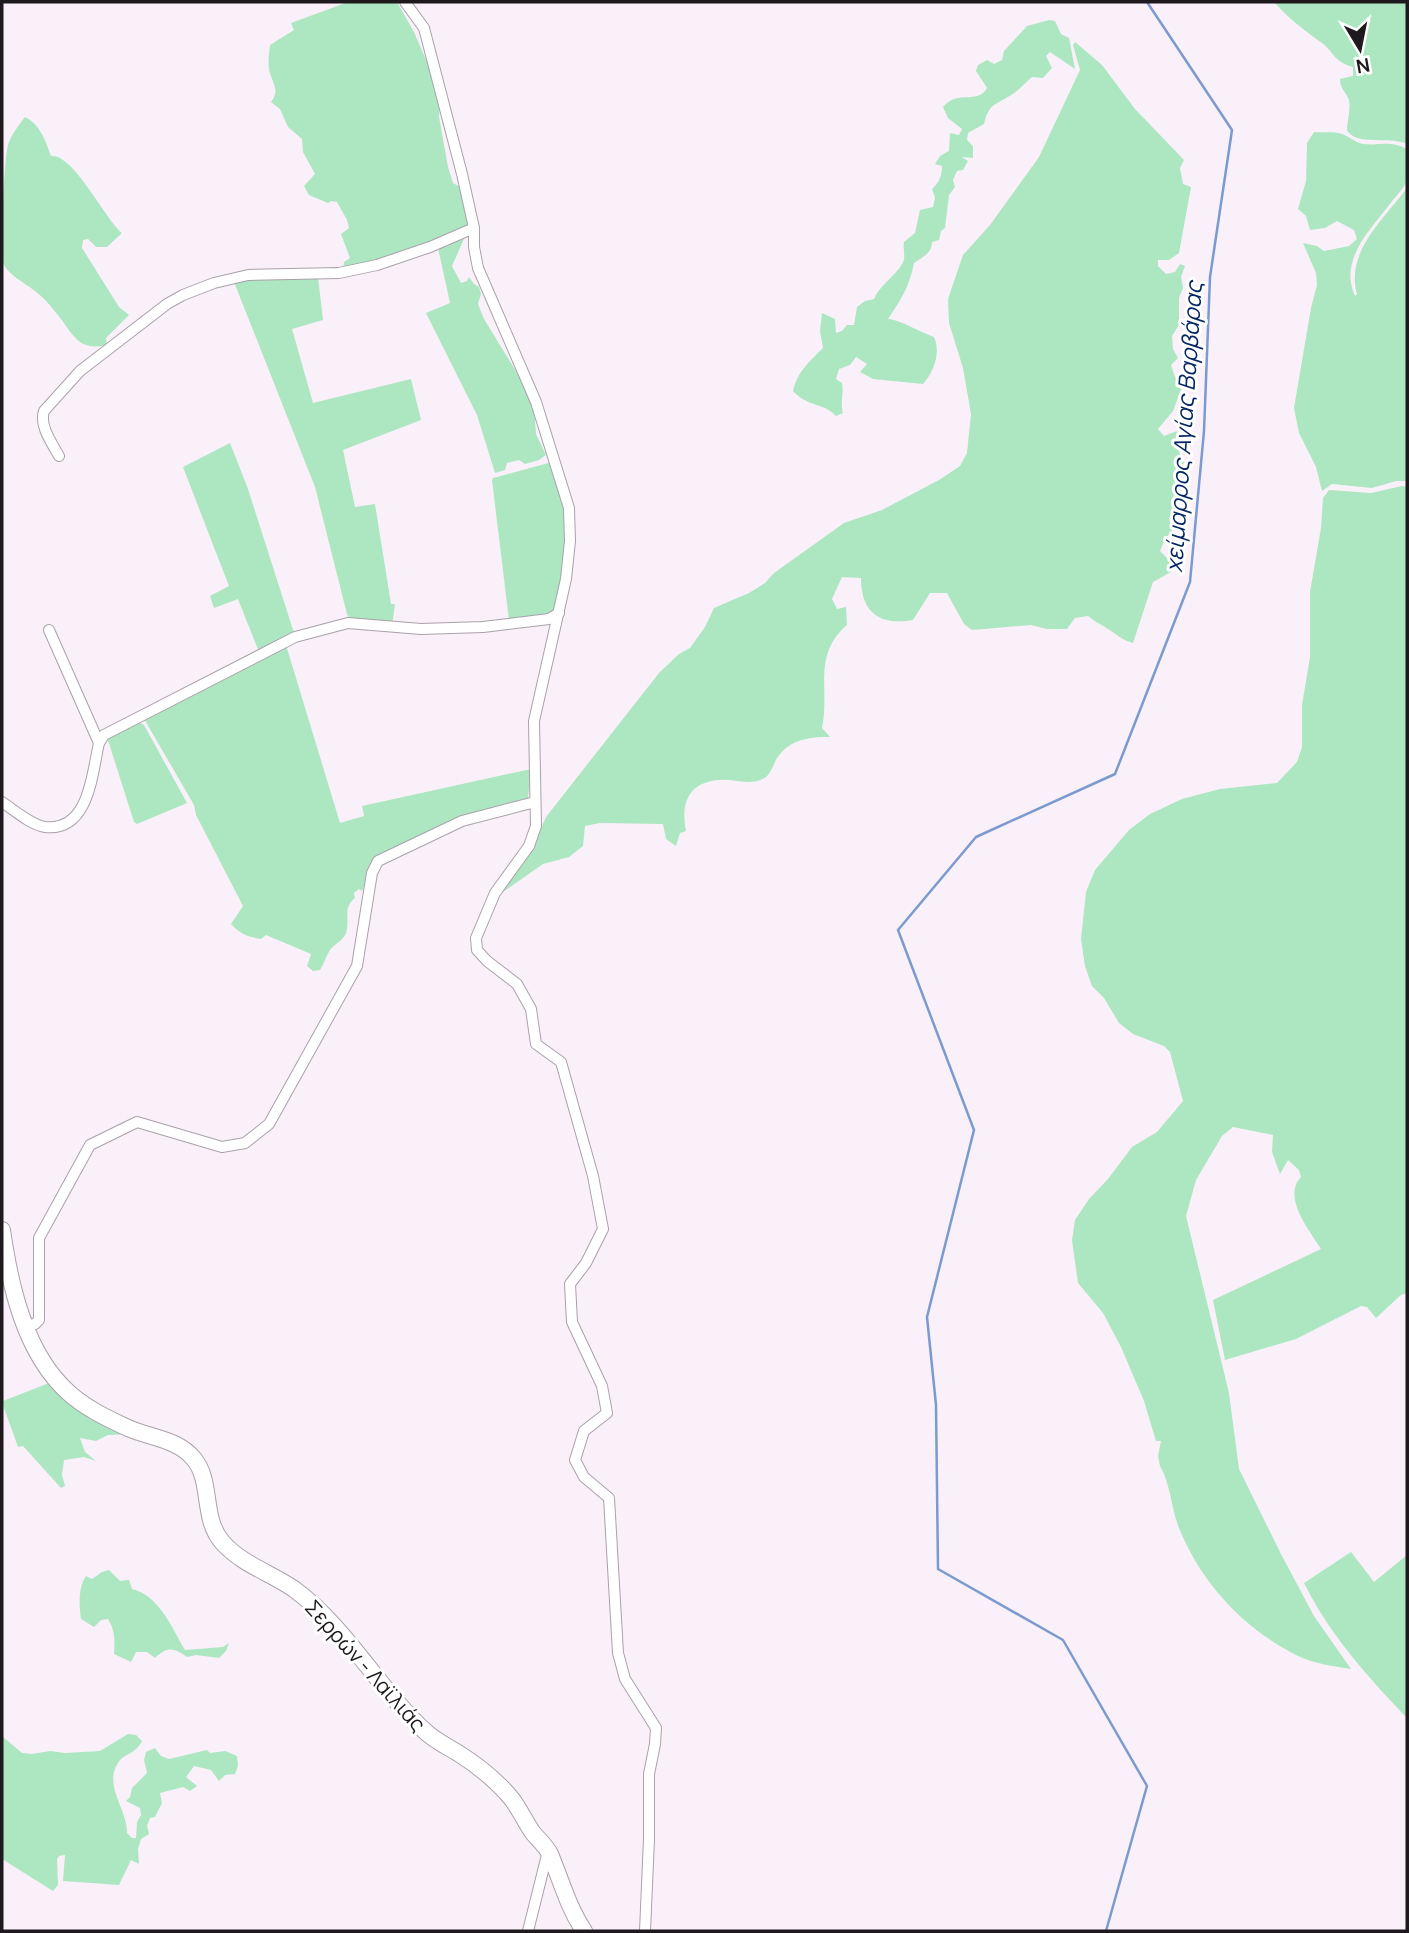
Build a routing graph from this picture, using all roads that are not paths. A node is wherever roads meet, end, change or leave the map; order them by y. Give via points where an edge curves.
1 (405, 2) edge
2 (474, 228) junction
3 (59, 456) dead end
4 (559, 613) junction
5 (49, 630) dead end
6 (99, 743) junction
7 (2, 802) edge
8 (535, 802) junction
9 (2, 1230) edge
10 (26, 1326) junction
11 (548, 1851) junction
12 (528, 1931) edge
13 (584, 1931) edge
14 (645, 1931) edge

1 - 2 street via 424,28
2 - 3 street via 377,265 339,273 248,275 214,283 167,304 80,371 44,411 44,426
2 - 4 street via 478,268 536,402 569,508 570,541
4 - 6 street via 549,620 483,627 421,629 348,623 295,637 104,735
4 - 8 street via 534,721
5 - 6 street
6 - 7 street via 86,799 76,817 64,825 44,827
8 - 10 street via 462,821 378,861 372,873 357,966 269,1124 245,1143 222,1147 137,1122 90,1145 39,1238 39,1320
8 - 14 street via 536,826 529,846 495,893 476,938 477,950 517,984 531,1009 536,1044 561,1062 603,1229 570,1284 572,1322 602,1386 607,1413 584,1431 575,1460 584,1477 609,1497 618,1653 625,1679 656,1728 649,1774
9 - 10 main road, Σερρών - Λαϊλιάς
10 - 11 main road, Σερρών - Λαϊλιάς via 51,1374 81,1403 188,1452 202,1473 208,1510 221,1541 316,1609 354,1647 391,1698 429,1735 498,1784
11 - 12 street
11 - 13 main road, Σερρών - Λαϊλιάς via 572,1913

